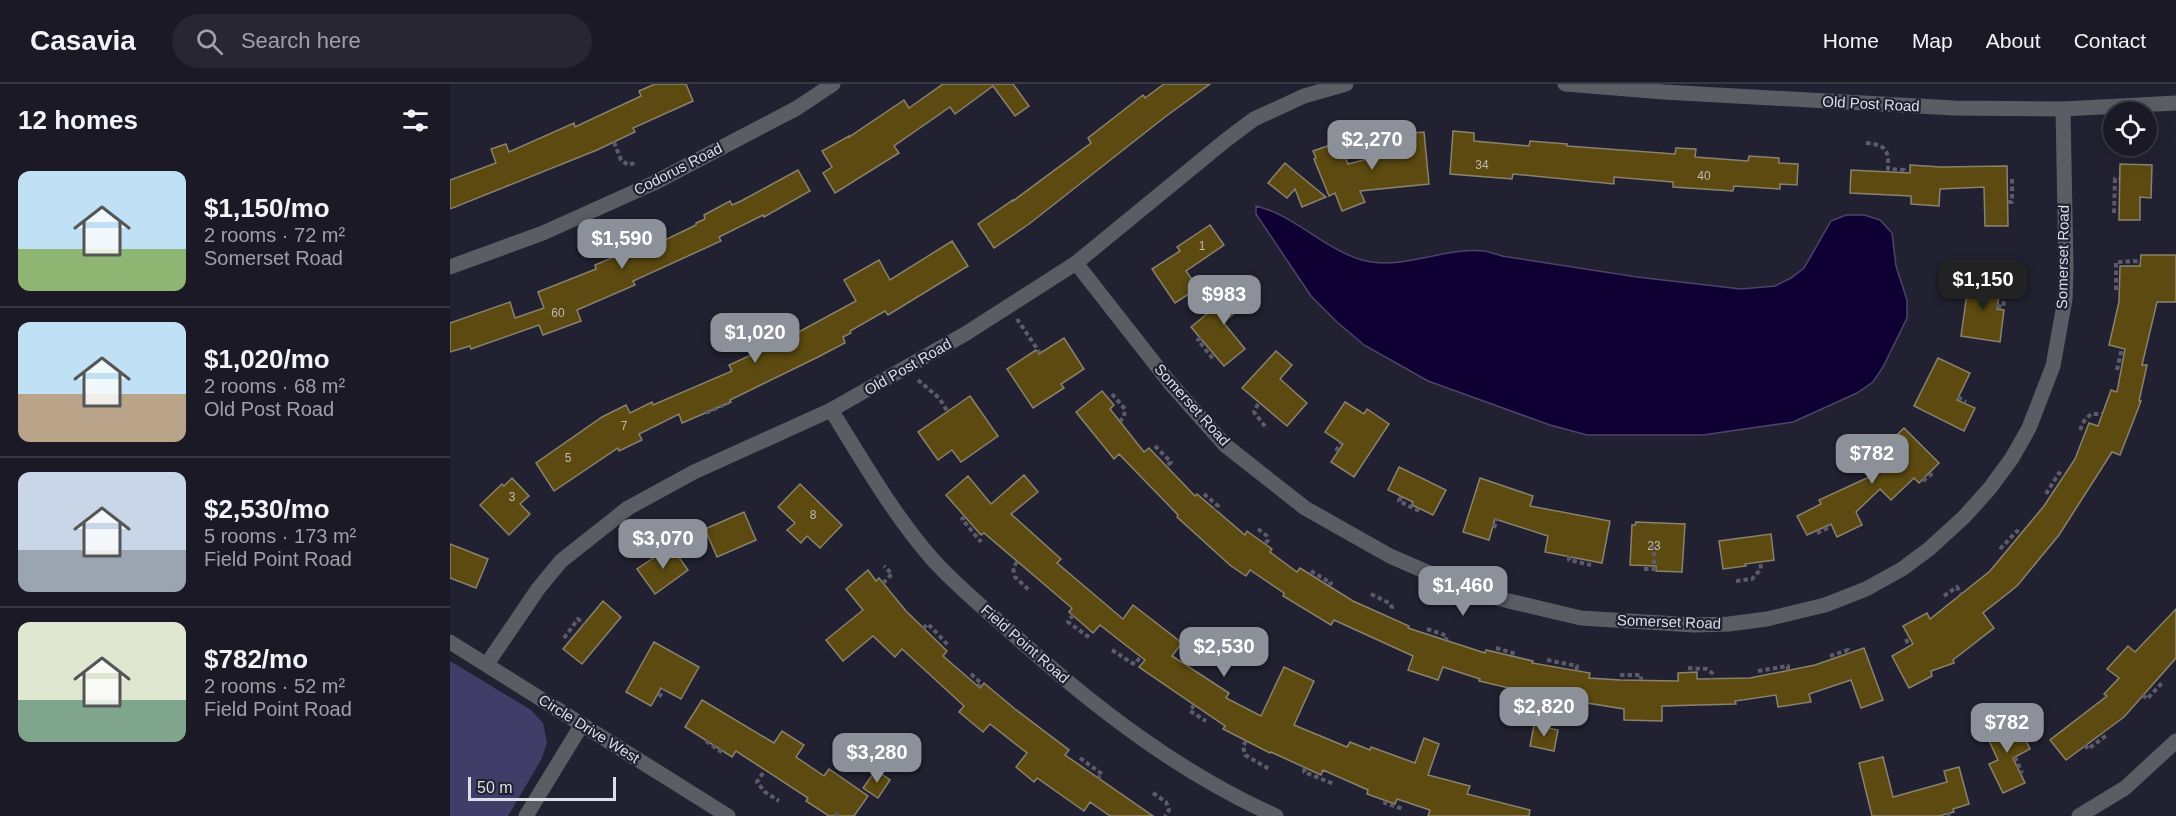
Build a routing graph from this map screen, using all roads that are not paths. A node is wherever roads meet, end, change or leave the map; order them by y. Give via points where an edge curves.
1 (833, 84) edge
2 (1346, 84) edge
3 (1565, 84) edge
4 (1664, 88) edge
5 (2176, 103) edge
6 (2063, 109) junction
7 (1076, 263) junction
8 (450, 267) edge
9 (831, 410) junction
10 (450, 642) edge
11 (487, 664) junction
12 (581, 726) junction
13 (2176, 741) edge
14 (526, 816) edge
15 (728, 816) edge
16 (1276, 816) edge
17 (2079, 816) edge

1 - 8 street, Codorus Road via 796,108 654,183 543,233
2 - 7 street, Old Post Road via 1304,96 1254,119
3 - 4 street, Old Post Road
4 - 6 street, Old Post Road via 1954,108
5 - 6 street, Old Post Road
6 - 7 street, Somerset Road via 2065,299 2053,366 2029,428 2012,458 1965,516 1902,568 1825,606 1767,619 1695,625 1581,618 1475,593 1390,556 1305,508 1225,445 1170,383
7 - 9 street, Old Post Road via 965,334
9 - 11 street, Old Post Road via 694,472 628,508 561,561
9 - 16 street, Field Point Road via 891,504 933,560 967,594 1111,716 1204,779
10 - 11 street, Circle Drive West
11 - 12 street, Circle Drive West
12 - 14 street
12 - 15 street, Circle Drive West
13 - 17 street via 2125,788

